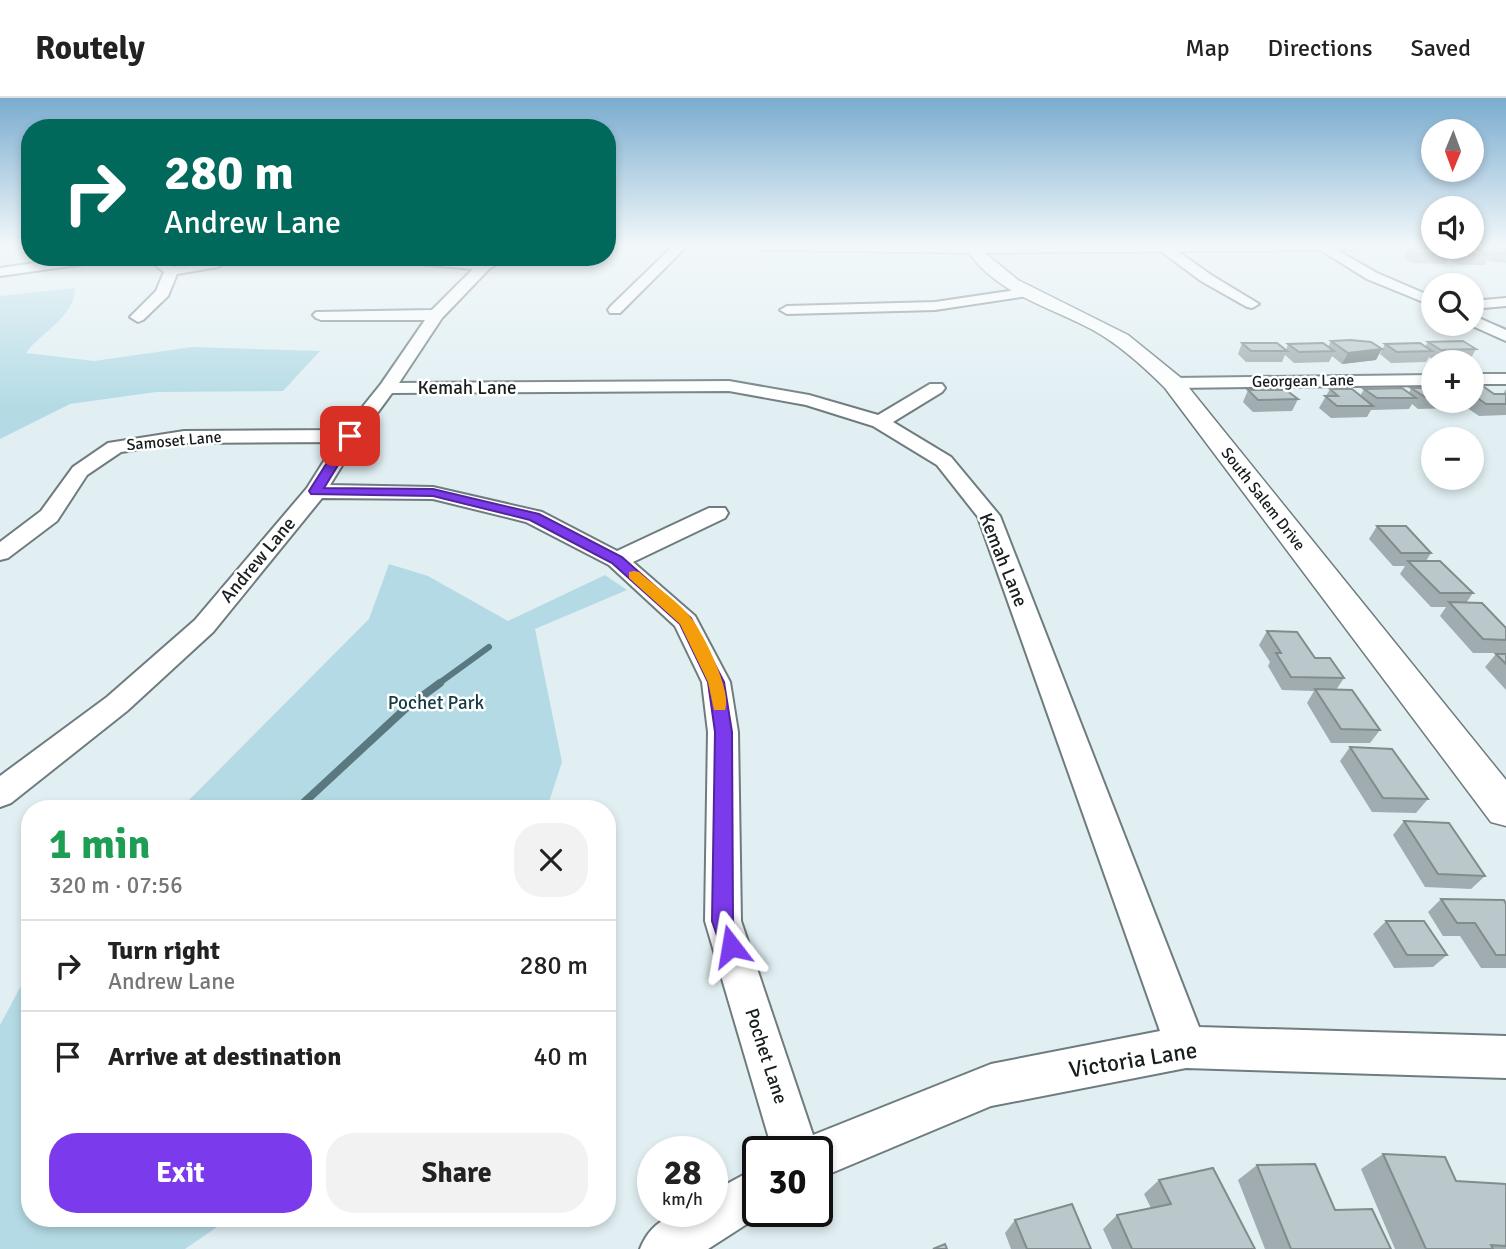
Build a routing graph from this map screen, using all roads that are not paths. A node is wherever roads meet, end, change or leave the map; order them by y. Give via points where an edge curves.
1 (157, 299) edge
2 (454, 299) edge
3 (627, 299) edge
4 (984, 299) edge
5 (1043, 299) edge
6 (1243, 299) edge
7 (1506, 302) edge
8 (1252, 304) dead end
9 (1484, 304) edge
10 (615, 310) dead end
11 (787, 310) dead end
12 (321, 314) dead end
13 (436, 315) junction
14 (138, 317) dead end
15 (1484, 325) edge
16 (1506, 335) edge
17 (1484, 379) edge
18 (1506, 379) edge
19 (1421, 380) edge
20 (1173, 383) junction
21 (387, 388) junction
22 (936, 388) dead end
23 (880, 422) junction
24 (350, 436) junction
25 (316, 491) junction
26 (717, 513) dead end
27 (0, 553) edge
28 (617, 560) junction
29 (0, 794) edge
30 (1506, 810) edge
31 (1186, 1047) junction
32 (1506, 1057) edge
33 (791, 1136) edge
34 (833, 1149) edge
35 (742, 1200) edge
36 (664, 1249) edge

1 - 14 street
2 - 13 street, Andrew Lane
3 - 10 street
4 - 11 street via 935,306
5 - 20 street, South Salem Drive via 1110,332
6 - 8 street
7 - 9 street
12 - 13 street
13 - 21 street, Andrew Lane
15 - 16 street
17 - 18 street
19 - 20 street, Georgean Lane
20 - 30 street, South Salem Drive
21 - 23 street, Kemah Lane via 729,386 809,400
21 - 24 street, Andrew Lane
22 - 23 street
23 - 31 street, Kemah Lane via 944,461 989,516
24 - 25 street, Andrew Lane
24 - 27 street, Samoset Lane via 184,437 115,447 80,471 49,516
25 - 28 street, Pochet Lane via 433,493 534,517
25 - 29 street, Andrew Lane via 204,626 117,704
26 - 28 street
28 - 33 street, Pochet Lane via 686,622 716,682 723,732 723,921
31 - 32 street, Victoria Lane
31 - 34 street, Victoria Lane via 991,1085
35 - 36 street

